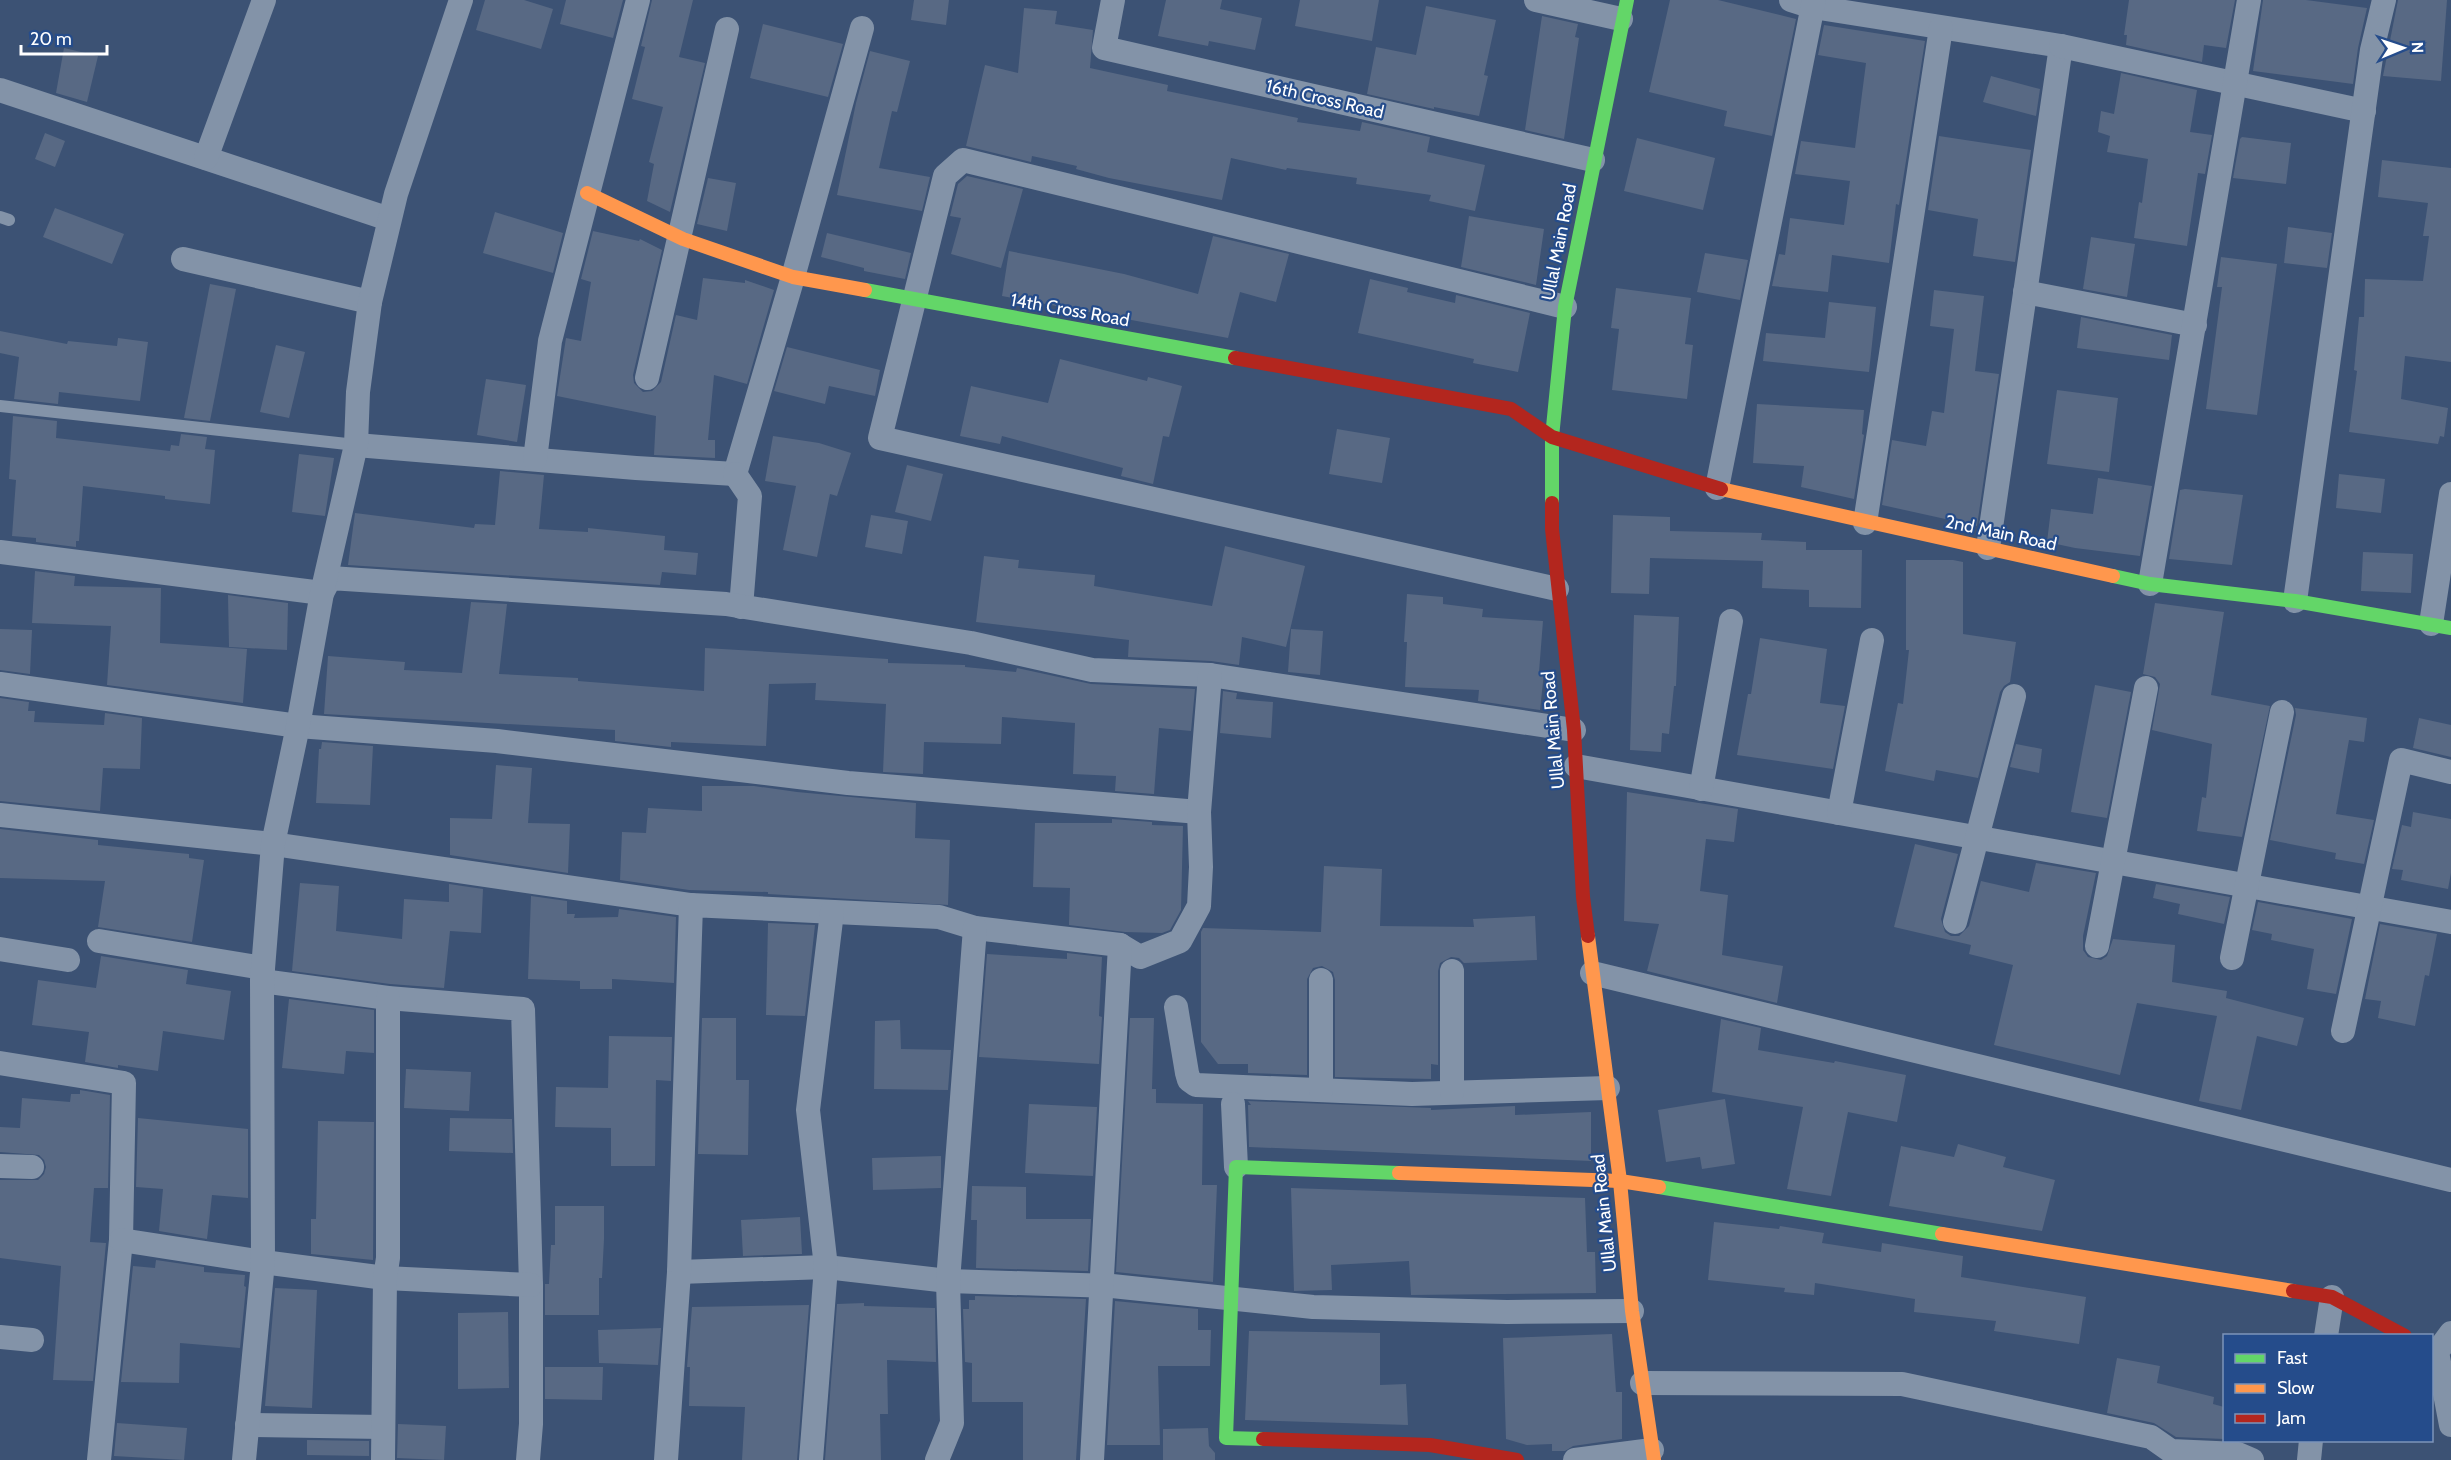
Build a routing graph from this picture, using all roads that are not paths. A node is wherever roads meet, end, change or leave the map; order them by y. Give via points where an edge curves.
1 (264, 0) edge
2 (461, 0) edge
3 (638, 0) edge
4 (1113, 0) edge
5 (1536, 0) edge
6 (2249, 0) edge
7 (2384, 0) edge
8 (1806, 2) edge
9 (1624, 9) edge
10 (862, 28) dead end
11 (1941, 28) junction
12 (727, 29) dead end
13 (2061, 46) junction
14 (2236, 84) junction
15 (0, 90) edge
16 (2364, 111) junction
17 (206, 158) junction
18 (1593, 160) junction
19 (587, 193) junction
20 (389, 219) junction
21 (679, 238) junction
22 (183, 259) dead end
23 (793, 277) junction
24 (2025, 292) junction
25 (915, 300) junction
26 (370, 302) junction
27 (1565, 307) junction
28 (2195, 325) junction
29 (647, 378) dead end
30 (0, 406) edge
31 (1552, 437) junction
32 (356, 445) junction
33 (535, 459) junction
34 (735, 474) junction
35 (1717, 488) junction
36 (2451, 494) edge
37 (1865, 523) junction
38 (1988, 548) junction
39 (0, 552) edge
40 (2150, 584) junction
41 (1557, 590) junction
42 (322, 593) junction
43 (2295, 601) junction
44 (741, 607) junction
45 (1731, 621) dead end
46 (2441, 626) edge
47 (1872, 640) dead end
48 (1210, 675) junction
49 (0, 684) edge
50 (2146, 688) dead end
51 (2014, 696) dead end
52 (2282, 712) dead end
53 (298, 726) junction
54 (1574, 730) junction
55 (1576, 766) junction
56 (2451, 772) edge
57 (1701, 789) junction
58 (1199, 812) junction
59 (1839, 813) junction
60 (0, 814) edge
61 (1977, 838) junction
62 (273, 844) junction
63 (2112, 862) junction
64 (2247, 886) junction
65 (691, 905) junction
66 (2369, 907) junction
67 (832, 912) junction
68 (1955, 922) dead end
69 (2451, 922) edge
70 (975, 928) junction
71 (99, 941) dead end
72 (1120, 945) junction
73 (2097, 946) dead end
74 (0, 949) edge
75 (2232, 958) dead end
76 (68, 960) dead end
77 (1452, 971) dead end
78 (1592, 973) junction
79 (263, 974) junction
80 (1321, 980) dead end
81 (388, 998) junction
82 (1176, 1007) dead end
83 (2343, 1031) dead end
84 (0, 1063) edge
85 (1608, 1088) junction
86 (1321, 1090) junction
87 (1452, 1092) junction
88 (1233, 1104) dead end
89 (0, 1166) edge
90 (32, 1167) dead end
91 (1236, 1167) junction
92 (2451, 1180) edge
93 (1620, 1181) junction
94 (122, 1240) junction
95 (263, 1262) junction
96 (826, 1267) junction
97 (679, 1272) junction
98 (385, 1278) junction
99 (948, 1281) junction
100 (531, 1286) junction
101 (1100, 1286) junction
102 (2332, 1297) junction
103 (1231, 1298) junction
104 (1632, 1311) junction
105 (2451, 1333) edge
106 (2326, 1334) edge
107 (2403, 1334) edge
108 (0, 1336) edge
109 (32, 1340) dead end
110 (2434, 1351) edge
111 (1642, 1383) junction
112 (247, 1425) junction
113 (2451, 1425) edge
114 (383, 1427) junction
115 (2311, 1442) edge
116 (1653, 1455) edge
117 (2170, 1456) edge
118 (99, 1460) edge
119 (244, 1460) edge
120 (383, 1460) edge
121 (528, 1460) edge
122 (666, 1460) edge
123 (811, 1460) edge
124 (937, 1460) edge
125 (1092, 1460) edge
126 (1517, 1460) edge
127 (1575, 1460) edge
128 (2252, 1460) edge
129 (2308, 1460) edge

1 - 17 street
2 - 20 street
3 - 19 street
4 - 18 street, 16th Cross Road via 1104,48
5 - 9 street
6 - 14 street
7 - 16 street
8 - 11 street
8 - 35 street
9 - 18 street, Ullal Main Road
10 - 23 street
11 - 13 street
11 - 37 street
12 - 21 street
13 - 14 street
13 - 24 street
14 - 16 street
14 - 28 street
15 - 17 street
16 - 43 street
17 - 20 street
18 - 27 street, Ullal Main Road
19 - 21 street, 14th Cross Road
19 - 33 street via 550,341
20 - 26 street
21 - 23 street, 14th Cross Road
21 - 29 street
22 - 26 street
23 - 25 street, 14th Cross Road
23 - 34 street
24 - 28 street
24 - 38 street
25 - 27 street via 945,176 963,160
25 - 31 street, 14th Cross Road via 1511,409
25 - 41 street via 880,438
26 - 32 street via 358,392
27 - 31 street, Ullal Main Road
28 - 40 street
30 - 32 lane
31 - 35 street, 2nd Main Road
31 - 41 street, Ullal Main Road
32 - 33 street
32 - 42 street
33 - 34 street
34 - 44 street via 750,496
35 - 37 street, 2nd Main Road
36 - 46 street
37 - 38 street, 2nd Main Road
38 - 40 street, 2nd Main Road
39 - 42 street
40 - 43 street, 2nd Main Road
41 - 54 street, Ullal Main Road
42 - 44 street via 330,578
42 - 53 street
43 - 46 street, 2nd Main Road
44 - 48 street via 971,643 1092,670
45 - 57 street
47 - 59 street
48 - 54 street
48 - 58 street
49 - 53 street
50 - 63 street
51 - 61 street
52 - 64 street
53 - 58 street via 497,741 848,783
53 - 62 street
54 - 55 street, Ullal Main Road
55 - 57 street
55 - 78 street, Ullal Main Road via 1583,897
56 - 66 street via 2401,760
57 - 59 street
58 - 72 street via 1199,906 1180,940 1140,957
59 - 61 street
60 - 62 street
61 - 63 street
61 - 68 street
62 - 65 street
62 - 79 street
63 - 64 street
63 - 73 street
64 - 66 street
64 - 75 street
65 - 67 street
65 - 97 street
66 - 69 street
66 - 83 street
67 - 70 street via 939,918
67 - 96 street via 808,1110
70 - 72 street
70 - 99 street
71 - 79 street
72 - 101 street
74 - 76 street
77 - 87 street
78 - 85 street, Ullal Main Road
78 - 92 street
79 - 81 street
79 - 95 street
80 - 86 street
81 - 98 street
81 - 100 street via 523,1009
82 - 86 street via 1192,1083
84 - 94 street via 124,1083
85 - 87 street
85 - 93 street, Ullal Main Road
86 - 87 street
88 - 91 street
89 - 90 street
91 - 93 street
91 - 103 street
93 - 102 street
93 - 104 street, Ullal Main Road
94 - 95 street
94 - 118 street
95 - 98 street
95 - 112 street
96 - 97 street
96 - 99 street
96 - 123 street
97 - 122 street
98 - 100 street
98 - 114 street
99 - 101 street
99 - 124 street via 952,1424
100 - 121 street
101 - 103 street
101 - 125 street
102 - 106 street
102 - 107 street
103 - 104 street via 1313,1307
103 - 126 street via 1226,1438 1430,1445
104 - 111 street, Ullal Main Road
105 - 110 street
108 - 109 street
110 - 113 street
111 - 116 street, Ullal Main Road
111 - 117 street via 1902,1384 2151,1437
112 - 114 street
112 - 119 street
114 - 120 street
115 - 129 street
116 - 127 street
117 - 128 street via 2238,1454

